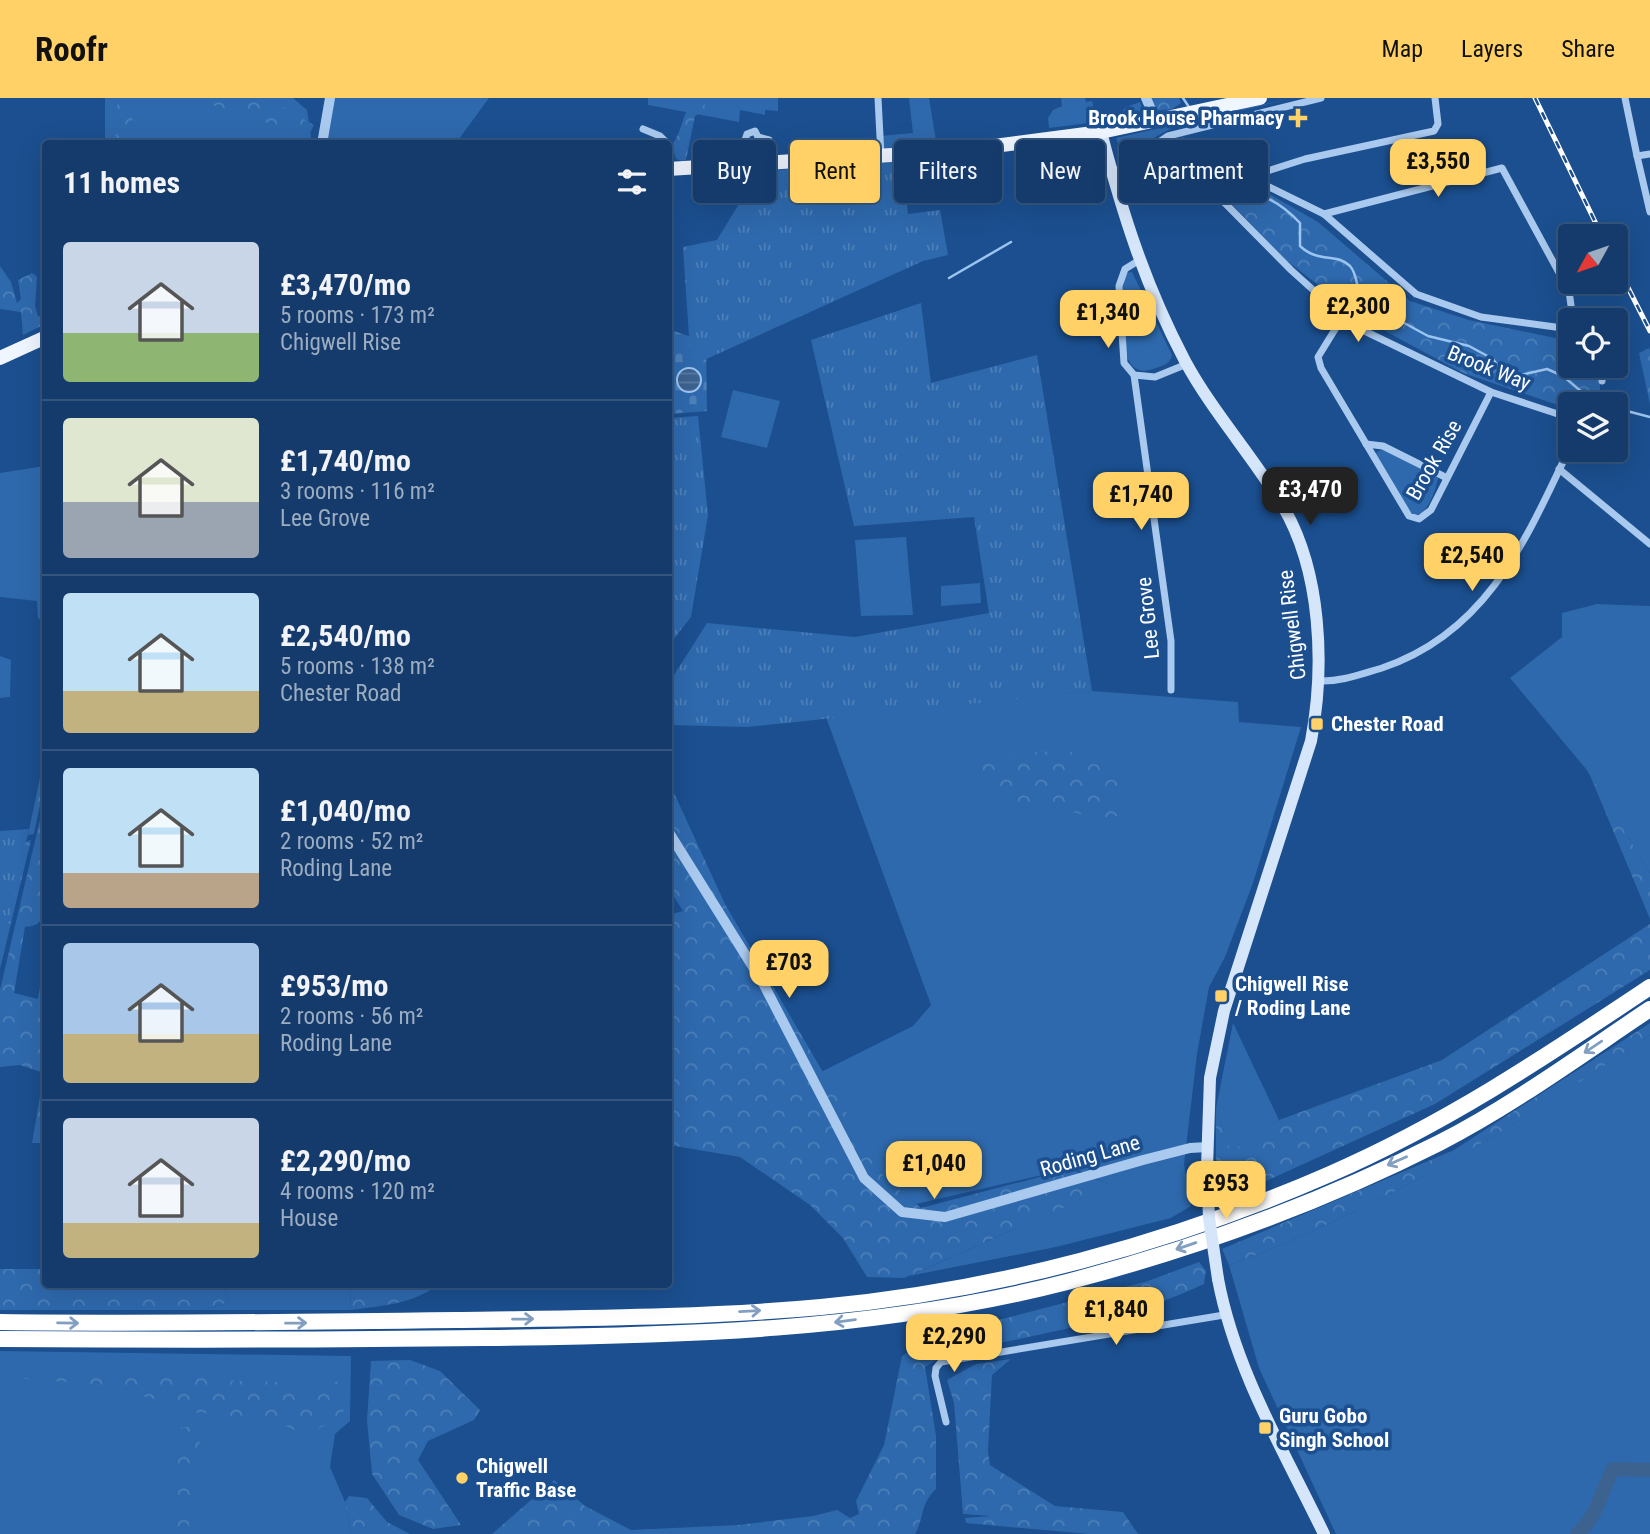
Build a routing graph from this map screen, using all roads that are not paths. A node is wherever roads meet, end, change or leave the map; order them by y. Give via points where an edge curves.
1 (330, 98) edge
2 (878, 98) edge
3 (1146, 98) edge
4 (1260, 98) edge
5 (1321, 98) edge
6 (1435, 98) edge
7 (1625, 98) edge
8 (1308, 99) edge
9 (1156, 121) junction
10 (643, 129) dead end
11 (1101, 132) junction
12 (323, 140) edge
13 (663, 140) edge
14 (745, 140) edge
15 (769, 140) dead end
16 (1650, 154) edge
17 (881, 156) junction
18 (1637, 156) junction
19 (776, 161) edge
20 (693, 167) edge
21 (672, 169) edge
22 (1268, 171) edge
23 (1112, 174) junction
24 (1268, 186) edge
25 (1119, 198) edge
26 (1121, 203) edge
27 (1225, 203) edge
28 (1650, 212) edge
29 (1324, 214) junction
30 (1138, 261) junction
31 (1571, 308) edge
32 (1342, 318) junction
33 (1558, 327) edge
34 (42, 339) edge
35 (0, 358) edge
36 (1187, 364) junction
37 (1134, 375) junction
38 (1602, 378) edge
39 (1602, 382) dead end
40 (1491, 393) junction
41 (1558, 414) edge
42 (1366, 444) junction
43 (1562, 462) edge
44 (1559, 469) junction
45 (1447, 478) junction
46 (1650, 544) edge
47 (1320, 681) junction
48 (1171, 690) dead end
49 (672, 837) edge
50 (1650, 986) edge
51 (1650, 1009) edge
52 (1206, 1147) junction
53 (1224, 1315) junction
54 (0, 1322) edge
55 (0, 1339) edge
56 (946, 1422) dead end
57 (1324, 1534) edge

1 - 12 street
2 - 17 street
3 - 9 street
4 - 9 main road
5 - 8 street
6 - 22 street via 1438,124 1434,131
7 - 18 street
8 - 23 street via 1168,136
9 - 11 main road
10 - 13 street
11 - 17 main road
11 - 23 main road, Chigwell Rise
14 - 15 street via 755,131
16 - 18 street
17 - 19 main road
18 - 28 street
20 - 21 main road
23 - 25 main road, Chigwell Rise
24 - 29 street
26 - 30 main road, Chigwell Rise
27 - 32 street, Brook Way
29 - 31 street via 1502,168 1569,290
29 - 33 street via 1416,294 1481,317
30 - 36 main road, Chigwell Rise
30 - 37 street, Lee Grove via 1125,269 1119,286 1124,363
32 - 40 street, Brook Way
32 - 42 street, Brook Rise via 1318,358
34 - 35 main road
36 - 37 street via 1154,377
36 - 47 main road, Chigwell Rise via 1282,505 1298,543 1313,603
37 - 48 street, Lee Grove via 1171,641
38 - 39 street
40 - 41 street, Brook Way
40 - 45 street, Brook Rise
42 - 45 street via 1383,446
42 - 45 street, Brook Rise via 1409,516 1419,519 1431,510
43 - 44 street
44 - 46 street
44 - 47 street via 1509,568 1478,608 1448,635 1403,660 1334,682
47 - 52 main road, Chigwell Rise via 1311,741 1224,1012 1210,1078
49 - 52 street, Roding Lane via 763,983 864,1178 902,1212 946,1217 1118,1167
54 -> 50 highway via 174,1325 655,1317 822,1307 982,1283 1161,1237 1329,1175 1496,1090
51 -> 55 highway via 1506,1106 1437,1144 1360,1178 1166,1254 990,1299 822,1324 656,1336
52 - 53 main road, bridge via 1209,1218
53 - 56 street via 941,1362 935,1376
53 - 57 main road via 1249,1383

